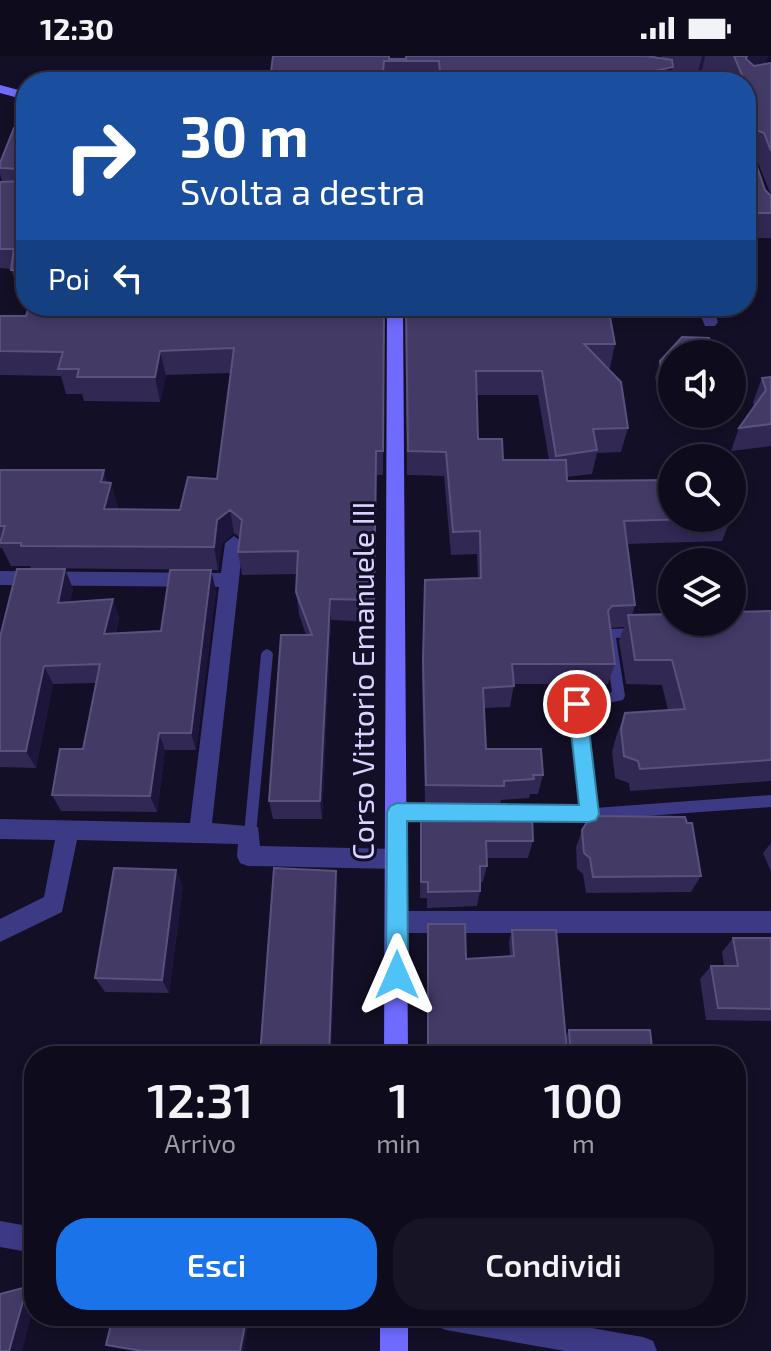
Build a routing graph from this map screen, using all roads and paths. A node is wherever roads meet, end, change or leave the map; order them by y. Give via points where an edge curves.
1 (395, 316) edge
2 (234, 543) dead end
3 (0, 578) edge
4 (229, 580) junction
5 (654, 632) edge
6 (267, 654) dead end
7 (771, 801) edge
8 (397, 812) junction
9 (456, 813) edge
10 (471, 813) edge
11 (589, 814) junction
12 (0, 829) edge
13 (68, 831) junction
14 (200, 833) junction
15 (250, 834) junction
16 (397, 859) junction
17 (397, 922) junction
18 (771, 922) edge
19 (0, 931) edge
20 (396, 1046) edge
21 (0, 1234) edge
22 (24, 1238) edge
23 (394, 1326) edge
24 (502, 1326) edge
25 (394, 1351) edge
26 (643, 1351) edge

1 - 8 street, Corso Vittorio Emanuele III
2 - 4 street
3 - 4 street
4 - 14 street
5 - 11 lane via 610,634 619,696 577,704
6 - 15 lane
7 - 11 lane
8 - 9 lane
8 - 16 street, Corso Vittorio Emanuele III
10 - 11 lane
12 - 13 street
13 - 14 street
13 - 19 street via 54,904
14 - 15 street
15 - 16 street via 248,856
16 - 17 street, Corso Vittorio Emanuele III
17 - 18 street
17 - 20 street, Corso Vittorio Emanuele III
21 - 22 street
23 - 25 street
24 - 26 street

